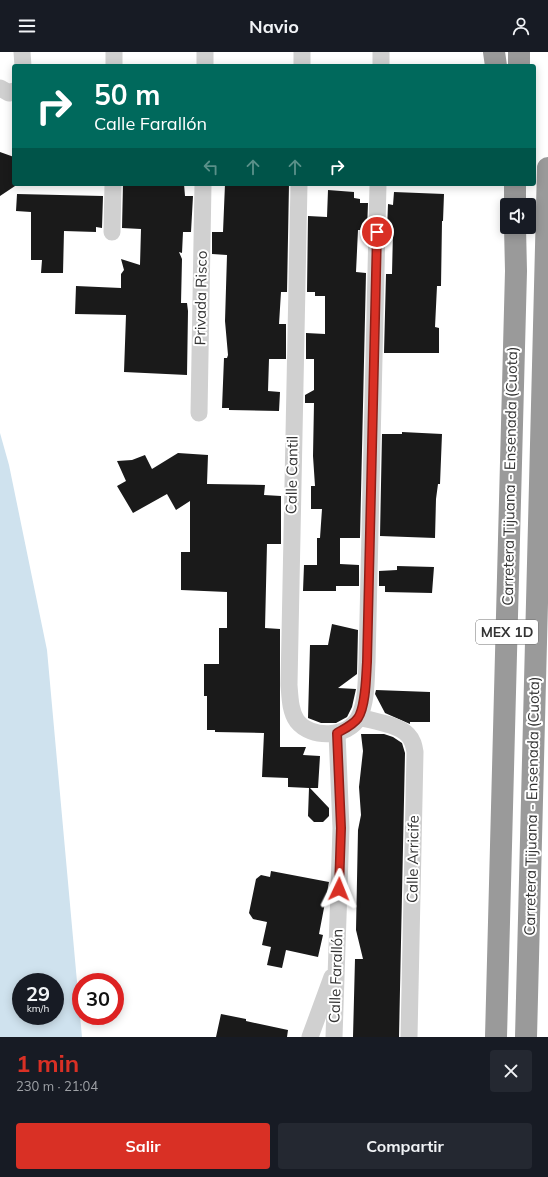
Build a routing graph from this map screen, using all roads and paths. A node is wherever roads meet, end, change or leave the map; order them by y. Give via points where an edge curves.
1 (22, 52) edge
2 (114, 52) edge
3 (205, 52) edge
4 (302, 52) edge
5 (381, 52) edge
6 (494, 52) edge
7 (519, 52) edge
8 (23, 64) edge
9 (114, 64) edge
10 (205, 64) edge
11 (302, 64) edge
12 (381, 64) edge
13 (496, 64) edge
14 (519, 64) edge
15 (548, 168) edge
16 (112, 186) edge
17 (203, 186) edge
18 (299, 186) edge
19 (378, 186) edge
20 (112, 232) dead end
21 (515, 234) edge
22 (199, 413) dead end
23 (359, 717) junction
24 (337, 733) junction
25 (336, 966) junction
26 (310, 1037) edge
27 (334, 1037) edge
28 (409, 1037) edge
29 (496, 1037) edge
30 (526, 1037) edge

1 - 8 street
2 - 9 street
3 - 10 street
4 - 11 street
5 - 12 street
6 - 13 highway
7 - 14 highway
15 - 30 highway, Carretera Tijuana - Ensenada (Cuota) / MEX 1D
16 - 20 street
17 - 22 street, Privada Risco
18 - 24 street, Calle Cantil via 289,685 291,708 297,721 306,729 321,734
19 - 23 street via 367,662
21 - 29 highway, Carretera Tijuana - Ensenada (Cuota) / MEX 1D
23 - 24 street
23 - 28 street, Calle Arricife via 399,729 413,742 415,752
24 - 25 street, Calle Farallón via 341,828
25 - 26 street
25 - 27 street, Calle Farallón

